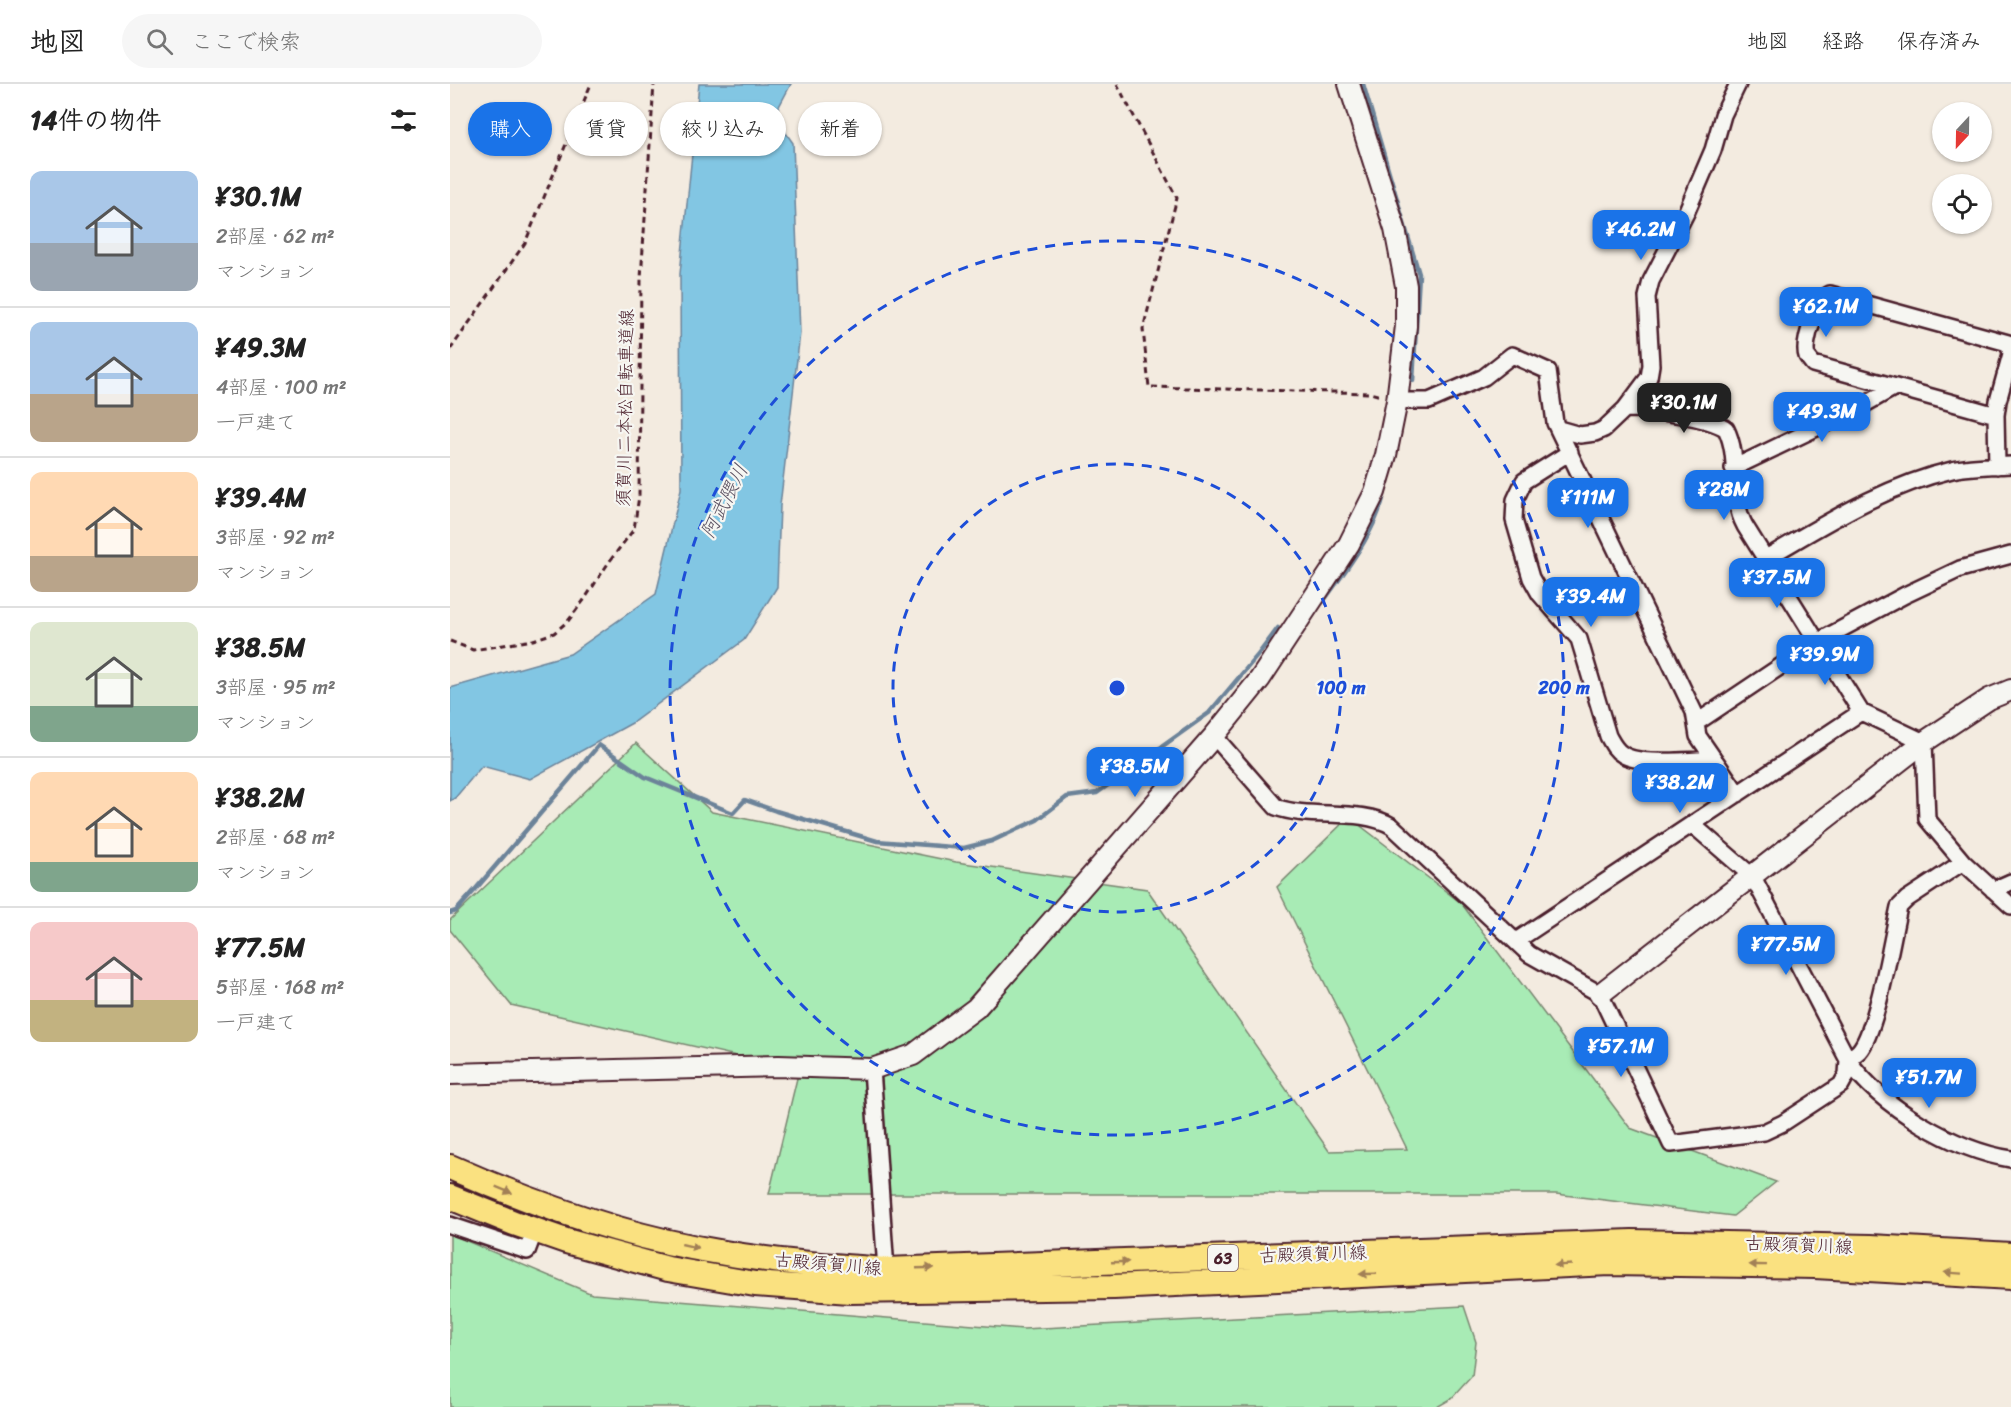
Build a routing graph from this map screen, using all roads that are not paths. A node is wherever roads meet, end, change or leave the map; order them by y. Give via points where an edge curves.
1 (1349, 84) edge
2 (1738, 84) edge
3 (2011, 354) edge
4 (1895, 387) junction
5 (1397, 401) junction
6 (1625, 409) junction
7 (1996, 415) junction
8 (1559, 429) junction
9 (1570, 452) junction
10 (2004, 466) edge
11 (1733, 468) junction
12 (2011, 555) edge
13 (1766, 558) junction
14 (1817, 642) junction
15 (2011, 690) edge
16 (1861, 712) junction
17 (1696, 723) junction
18 (1214, 736) junction
19 (1924, 742) junction
20 (1714, 759) junction
21 (1738, 794) junction
22 (1693, 825) junction
23 (1962, 862) junction
24 (1753, 877) junction
25 (2011, 882) edge
26 (1994, 890) junction
27 (2011, 906) edge
28 (1516, 941) junction
29 (1600, 994) junction
30 (1848, 1060) junction
31 (872, 1069) junction
32 (450, 1074) edge
33 (2011, 1159) edge
34 (450, 1167) edge
35 (450, 1197) edge
36 (450, 1225) edge
37 (535, 1230) junction
38 (2011, 1255) edge
39 (886, 1270) junction
40 (2011, 1277) edge

1 - 5 street via 1395,229 1406,286 1406,326
2 - 6 street via 1686,213 1651,280 1647,297 1650,371
3 - 4 street via 2008,344 1826,296 1812,325 1807,356 1813,364
3 - 7 street
4 - 7 street
4 - 11 street
5 - 8 street via 1430,401 1484,377 1512,355 1548,371
5 - 18 street via 1375,492 1349,544 1260,679
6 - 8 street via 1594,433 1580,435
6 - 11 street via 1643,409 1722,426 1729,434
7 - 10 street
8 - 9 street
9 - 17 street
9 - 20 street via 1524,481 1515,500 1514,520 1531,578 1579,639 1615,748 1637,761
10 - 13 street via 1954,469 1900,486
11 - 13 street via 1736,506
12 - 14 street via 1960,569
13 - 14 street
14 - 16 street
14 - 17 street
15 - 19 street via 1989,699
16 - 19 street
16 - 21 street
17 - 20 street via 1698,736
18 - 28 street via 1276,807 1290,812 1382,820 1392,826
18 - 31 street via 976,1008 913,1056
19 - 23 street via 1927,819
19 - 24 street
20 - 21 street
21 - 22 street
22 - 24 street
22 - 28 street
23 - 26 street
23 - 30 street via 1899,908 1874,1017 1863,1045
24 - 29 street
24 - 30 street
25 - 26 street
26 - 27 street
28 - 29 street via 1529,954
29 - 30 street via 1671,1144 1764,1132 1783,1123 1841,1085
30 - 33 street via 1892,1105 1924,1126 1976,1149
31 - 32 street via 779,1066
31 - 39 street
34 -> 39 main road, 古殿須賀川線 / 63 via 546,1207 656,1239 728,1254
35 - 37 main road, 古殿須賀川線 / 63
36 - 37 street via 527,1251
40 -> 37 main road, 古殿須賀川線 / 63 via 1815,1266 1609,1263 1114,1287 850,1291 701,1276 620,1257
39 -> 38 main road, 古殿須賀川線 / 63 via 1632,1242 1871,1246

